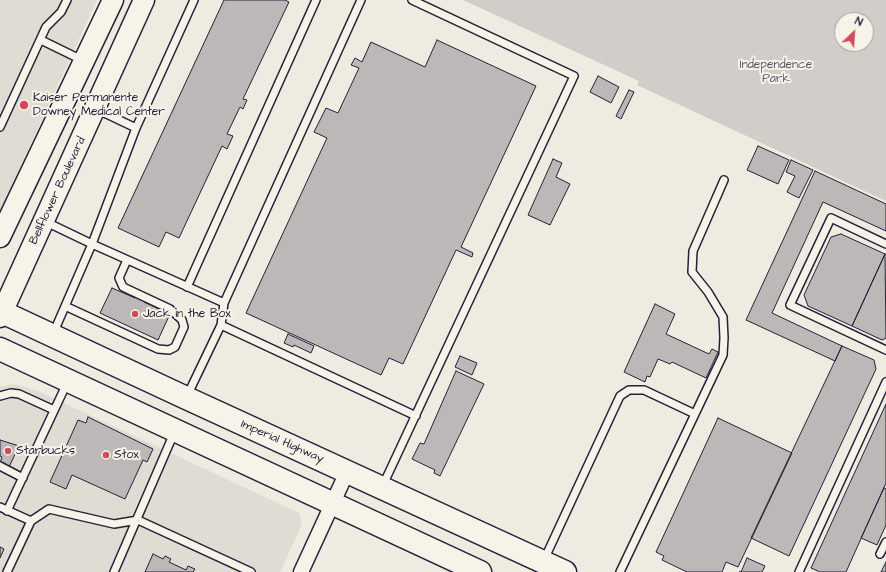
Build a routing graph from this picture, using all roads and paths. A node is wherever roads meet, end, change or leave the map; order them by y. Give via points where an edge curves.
1 (67, 0) edge
2 (113, 0) edge
3 (144, 0) edge
4 (194, 0) edge
5 (316, 0) edge
6 (361, 0) edge
7 (412, 0) edge
8 (41, 40) junction
9 (84, 61) junction
10 (95, 109) junction
11 (0, 127) edge
12 (136, 128) junction
13 (724, 180) dead end
14 (44, 221) junction
15 (0, 237) edge
16 (92, 244) junction
17 (886, 244) edge
18 (127, 260) junction
19 (187, 287) junction
20 (224, 303) junction
21 (65, 306) junction
22 (1, 313) edge
23 (221, 325) junction
24 (53, 335) junction
25 (0, 349) edge
26 (886, 350) edge
27 (67, 381) junction
28 (886, 382) edge
29 (0, 396) edge
30 (186, 398) junction
31 (54, 410) junction
32 (695, 414) junction
33 (416, 416) junction
34 (175, 431) junction
35 (0, 466) edge
36 (348, 472) junction
37 (23, 478) junction
38 (382, 487) junction
39 (333, 504) junction
40 (0, 507) edge
41 (7, 511) junction
42 (138, 520) junction
43 (31, 521) junction
44 (886, 542) edge
45 (880, 554) dead end
46 (543, 562) junction
47 (8, 572) edge
48 (114, 572) edge
49 (251, 572) edge
50 (301, 572) edge
51 (480, 572) edge
52 (565, 572) edge
53 (620, 572) edge
54 (799, 572) edge

1 - 8 lane via 61,12 46,27
2 - 9 main road
3 - 10 main road, Bellflower Boulevard
4 - 12 lane
5 - 19 lane
6 - 20 lane
7 - 33 lane via 574,76
8 - 9 lane
8 - 11 lane
9 - 15 main road
10 - 12 lane
10 - 14 main road, Bellflower Boulevard
12 - 16 lane
13 - 32 lane via 694,251 692,272 723,316 724,338 722,355
14 - 16 lane
14 - 22 main road, Bellflower Boulevard
16 - 18 lane
16 - 21 lane
17 - 26 lane via 831,218 790,305
18 - 19 lane
18 - 21 lane via 119,278 123,287 170,309 182,320 184,327 175,348 158,349
19 - 20 lane
20 - 23 lane
21 - 24 lane
22 - 24 main road, Imperial Highway
23 - 30 lane
23 - 33 lane
24 - 30 main road, Imperial Highway
25 - 27 main road
27 - 31 lane
27 - 34 main road
28 - 54 lane
29 - 31 lane via 11,392 19,394
30 - 36 main road, Imperial Highway
31 - 37 lane
32 - 46 lane via 644,390 629,390 620,396
32 - 53 lane
33 - 38 lane
34 - 39 main road
34 - 42 lane
35 - 37 lane
36 - 38 main road, Imperial Highway
36 - 39 street
37 - 41 lane
38 - 46 main road, Imperial Highway
39 - 50 street
39 - 51 main road
40 - 41 lane
41 - 43 lane
42 - 43 lane via 114,524 49,509
42 - 48 lane
42 - 49 lane
43 - 47 lane
44 - 45 lane
46 - 52 main road, Imperial Highway

